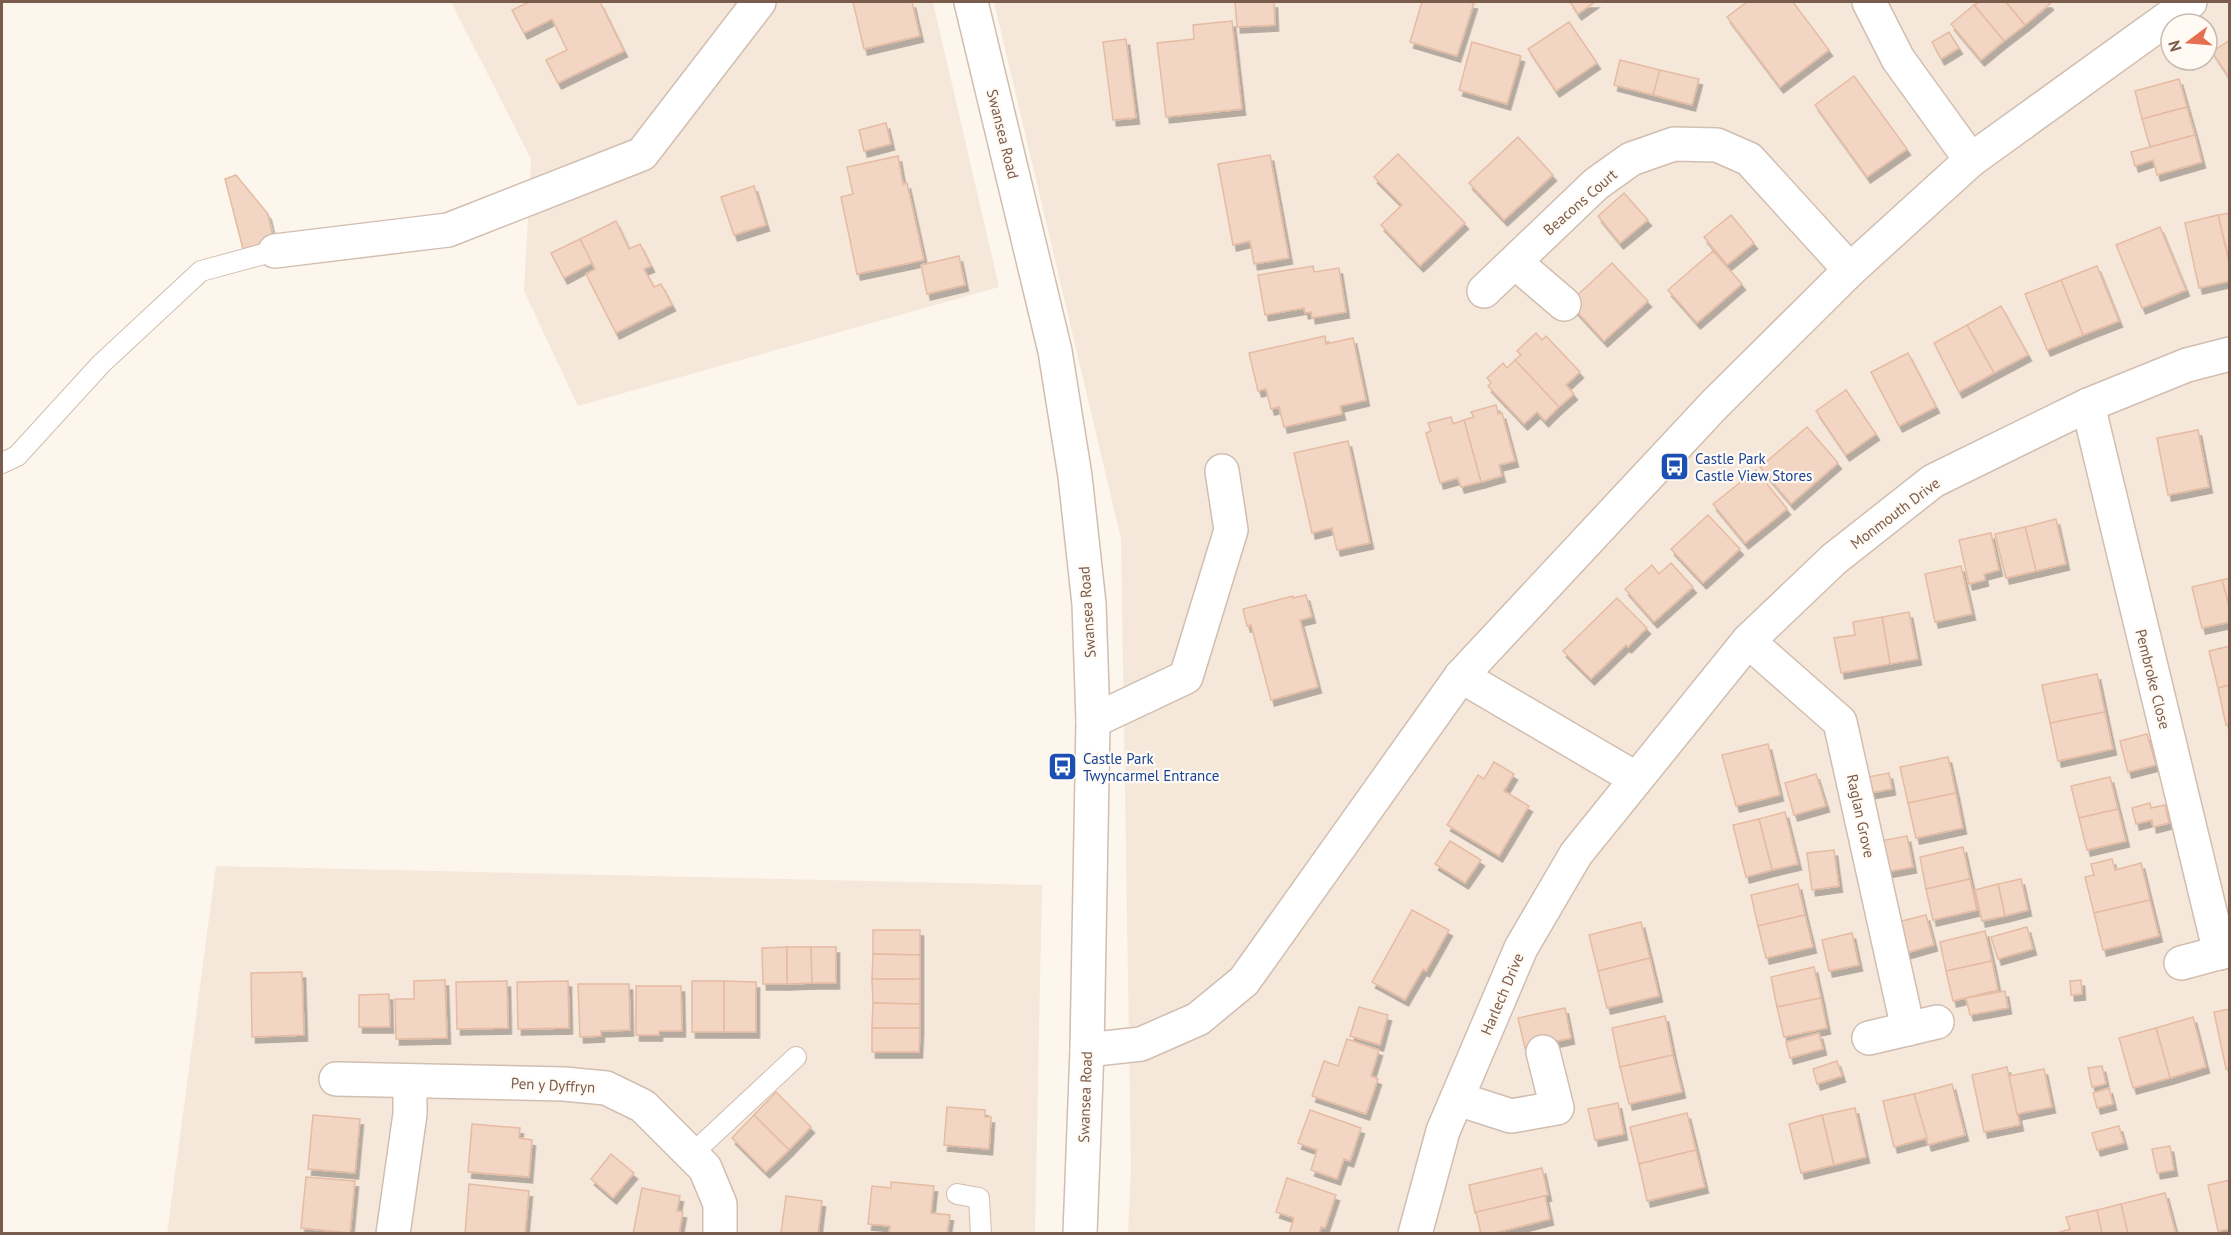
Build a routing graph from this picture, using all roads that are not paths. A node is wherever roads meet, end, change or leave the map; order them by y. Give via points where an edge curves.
1 (759, 2) edge
2 (971, 2) edge
3 (1869, 2) edge
4 (2190, 2) edge
5 (1971, 160) junction
6 (275, 251) joint
7 (1515, 262) junction
8 (1850, 270) junction
9 (1484, 291) dead end
10 (1564, 304) dead end
11 (2229, 354) edge
12 (2088, 405) junction
13 (2, 464) edge
14 (1222, 471) dead end
15 (1748, 640) junction
16 (1461, 676) junction
17 (1093, 721) junction
18 (1635, 778) junction
19 (2225, 951) edge
20 (2181, 963) dead end
21 (1869, 1038) dead end
22 (1087, 1050) junction
23 (1543, 1052) dead end
24 (796, 1058) dead end
25 (336, 1079) dead end
26 (410, 1081) junction
27 (1458, 1099) junction
28 (692, 1154) junction
29 (957, 1194) dead end
30 (393, 1233) edge
31 (720, 1233) edge
32 (981, 1233) edge
33 (1080, 1233) edge
34 (1415, 1233) edge

1 - 6 street via 642,154 448,230
2 - 17 street, Swansea Road via 1055,351 1075,476 1089,604
3 - 5 street via 1898,59
4 - 5 street
5 - 8 street
6 - 13 lane via 201,271 101,364 17,456
7 - 8 street, Beacons Court via 1596,184 1631,159 1674,144 1717,145 1749,159
7 - 9 street, Beacons Court
7 - 10 street
8 - 16 street via 1714,405
11 - 12 street, Monmouth Drive via 2187,365
12 - 15 street, Monmouth Drive via 1933,481 1834,559
12 - 19 street, Pembroke Close
14 - 17 street via 1231,530 1186,677
15 - 18 street, Monmouth Drive
15 - 21 street, Raglan Grove via 1840,722 1922,1026
16 - 18 street
16 - 22 street via 1244,981 1198,1019 1141,1044
17 - 22 street, Swansea Road
18 - 27 street, Harlech Drive via 1576,854 1521,948
19 - 20 street, Pembroke Close
22 - 33 street, Swansea Road
23 - 27 street via 1557,1108 1511,1116
24 - 28 lane
25 - 26 street, Pen y Dyffryn
26 - 28 street, Pen y Dyffryn via 606,1088 643,1106
26 - 30 street via 410,1114
27 - 34 street, Harlech Drive via 1443,1131
28 - 31 street, Pen y Dyffryn via 705,1168 720,1204
29 - 32 lane via 979,1198

